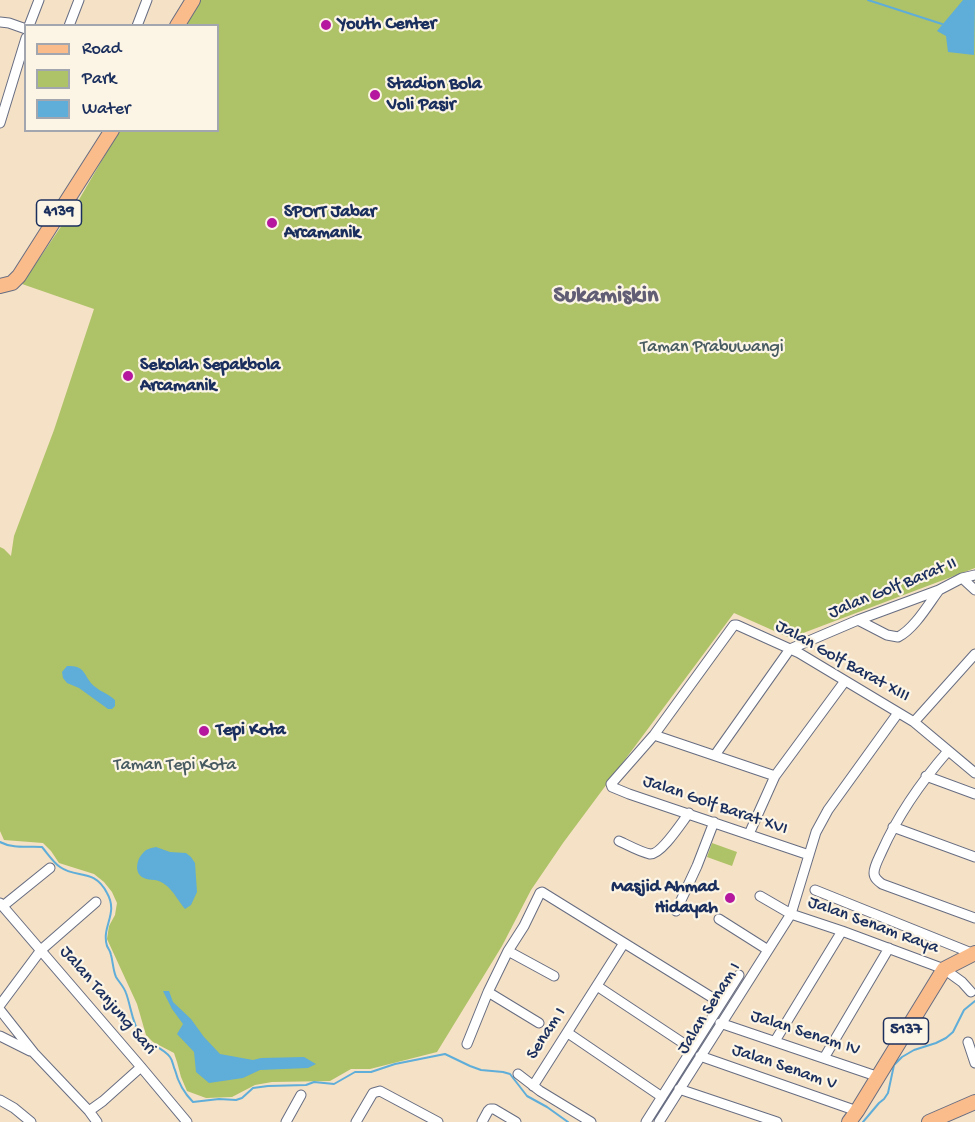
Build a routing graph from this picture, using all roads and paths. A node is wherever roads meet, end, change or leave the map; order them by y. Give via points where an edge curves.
1 (39, 0) edge
2 (79, 0) edge
3 (147, 0) edge
4 (193, 0) edge
5 (0, 22) edge
6 (30, 24) edge
7 (70, 24) edge
8 (138, 24) edge
9 (178, 24) edge
10 (24, 28) edge
11 (24, 45) edge
12 (0, 123) edge
13 (111, 132) edge
14 (0, 288) edge
15 (975, 575) edge
16 (962, 578) junction
17 (939, 590) junction
18 (975, 590) edge
19 (858, 620) junction
20 (790, 650) junction
21 (975, 654) edge
22 (967, 664) junction
23 (975, 671) edge
24 (845, 681) junction
25 (898, 714) junction
26 (914, 722) junction
27 (654, 735) junction
28 (948, 751) junction
29 (715, 755) junction
30 (975, 773) edge
31 (775, 776) junction
32 (926, 776) junction
33 (612, 787) joint
34 (975, 794) edge
35 (689, 813) junction
36 (714, 822) junction
37 (892, 827) junction
38 (749, 834) junction
39 (619, 841) dead end
40 (809, 855) junction
41 (975, 857) edge
42 (50, 868) dead end
43 (815, 890) dead end
44 (760, 896) dead end
45 (96, 902) dead end
46 (1, 905) edge
47 (676, 911) dead end
48 (791, 914) junction
49 (975, 918) edge
50 (719, 919) dead end
51 (842, 931) junction
52 (624, 943) junction
53 (889, 948) junction
54 (41, 950) junction
55 (768, 950) junction
56 (508, 951) junction
57 (974, 954) edge
58 (944, 969) junction
59 (739, 975) dead end
60 (554, 976) dead end
61 (597, 986) junction
62 (488, 992) junction
63 (971, 992) dead end
64 (721, 1003) junction
65 (0, 1005) edge
66 (0, 1010) edge
67 (539, 1023) dead end
68 (720, 1023) junction
69 (568, 1033) junction
70 (0, 1036) edge
71 (775, 1041) junction
72 (968, 1042) dead end
73 (467, 1044) dead end
74 (692, 1049) junction
75 (34, 1053) junction
76 (700, 1056) junction
77 (824, 1058) junction
78 (975, 1063) edge
79 (141, 1067) junction
80 (518, 1074) dead end
81 (879, 1077) junction
82 (534, 1086) junction
83 (679, 1089) junction
84 (301, 1095) dead end
85 (662, 1097) junction
86 (0, 1100) edge
87 (975, 1102) edge
88 (89, 1111) junction
89 (853, 1116) edge
90 (358, 1121) edge
91 (31, 1122) edge
92 (97, 1122) edge
93 (187, 1122) edge
94 (286, 1122) edge
95 (438, 1122) edge
96 (482, 1122) edge
97 (516, 1122) edge
98 (591, 1122) edge
99 (646, 1122) edge
100 (660, 1122) edge
101 (777, 1122) edge
102 (929, 1122) edge

1 - 6 street
2 - 7 street
3 - 8 street
4 - 9 main road
5 - 10 street
11 - 12 street
13 - 14 main road, 4139 via 19,276
15 - 16 street, Jalan Golf Barat II
16 - 17 street, Jalan Golf Barat II
16 - 18 street
17 - 19 street, Jalan Golf Barat II
17 - 19 street via 910,628 898,637
19 - 20 street, Jalan Golf Barat II
20 - 24 street, Jalan Golf Barat XIII
20 - 27 street, Jalan Golf Barat XIII via 734,625
20 - 29 street
21 - 22 street
22 - 23 street
22 - 26 street
24 - 25 street, Jalan Golf Barat XIII
24 - 31 street
25 - 26 street, Jalan Golf Barat XIII
25 - 40 street, Jalan Senam I via 828,810
26 - 28 street, Jalan Golf Barat XIII
27 - 29 street
27 - 33 street, Jalan Golf Barat XIII
28 - 30 street, Jalan Golf Barat XIII
28 - 32 street
29 - 31 street
31 - 38 street
32 - 34 street
32 - 37 street
33 - 35 street, Jalan Golf Barat XVI
35 - 36 street, Jalan Golf Barat XVI
35 - 39 street via 656,853 648,854
36 - 38 street, Jalan Golf Barat XVI
36 - 47 street
37 - 41 street
37 - 49 street via 877,862 876,880
38 - 40 street, Jalan Golf Barat XVI
40 - 48 street, Jalan Senam I
42 - 46 street
43 - 57 street
44 - 48 street, Jalan Senam Raya
45 - 54 street
46 - 54 street, Jalan Tanjung Sari
48 - 51 street, Jalan Senam Raya
48 - 55 street, Jalan Senam I
50 - 55 street
51 - 53 street, Jalan Senam Raya
51 - 71 street
52 - 56 street via 540,892
52 - 61 street, Senam I
52 - 64 street
53 - 58 street, Jalan Senam Raya
53 - 77 street
54 - 65 street
54 - 79 street, Jalan Tanjung Sari
55 - 68 street, Jalan Senam I
56 - 60 street
56 - 62 street
57 - 58 main road
58 - 63 street, Jalan Senam Raya
58 - 81 main road, 5137
59 - 64 street
61 - 69 street, Senam I
61 - 74 street
62 - 67 street
62 - 73 street
64 - 74 street
66 - 75 street
68 - 71 street, Jalan Senam IV
68 - 76 street, Jalan Senam I
69 - 82 street, Senam I
69 - 85 street
70 - 75 street
71 - 77 street, Jalan Senam IV
72 - 78 street
74 - 85 street
75 - 88 street
76 - 83 street, Jalan Senam I
76 - 89 street, Jalan Senam V
77 - 81 street, Jalan Senam IV
79 - 88 street
79 - 93 street, Jalan Tanjung Sari
80 - 82 street
81 - 89 main road, 5137
82 - 98 street, Senam I
83 - 100 street, Jalan Senam I
83 - 101 street
84 - 94 street
85 - 99 street
86 - 91 street
87 - 102 main road
88 - 92 street
90 - 95 street via 373,1093 380,1091
96 - 97 street via 492,1109

